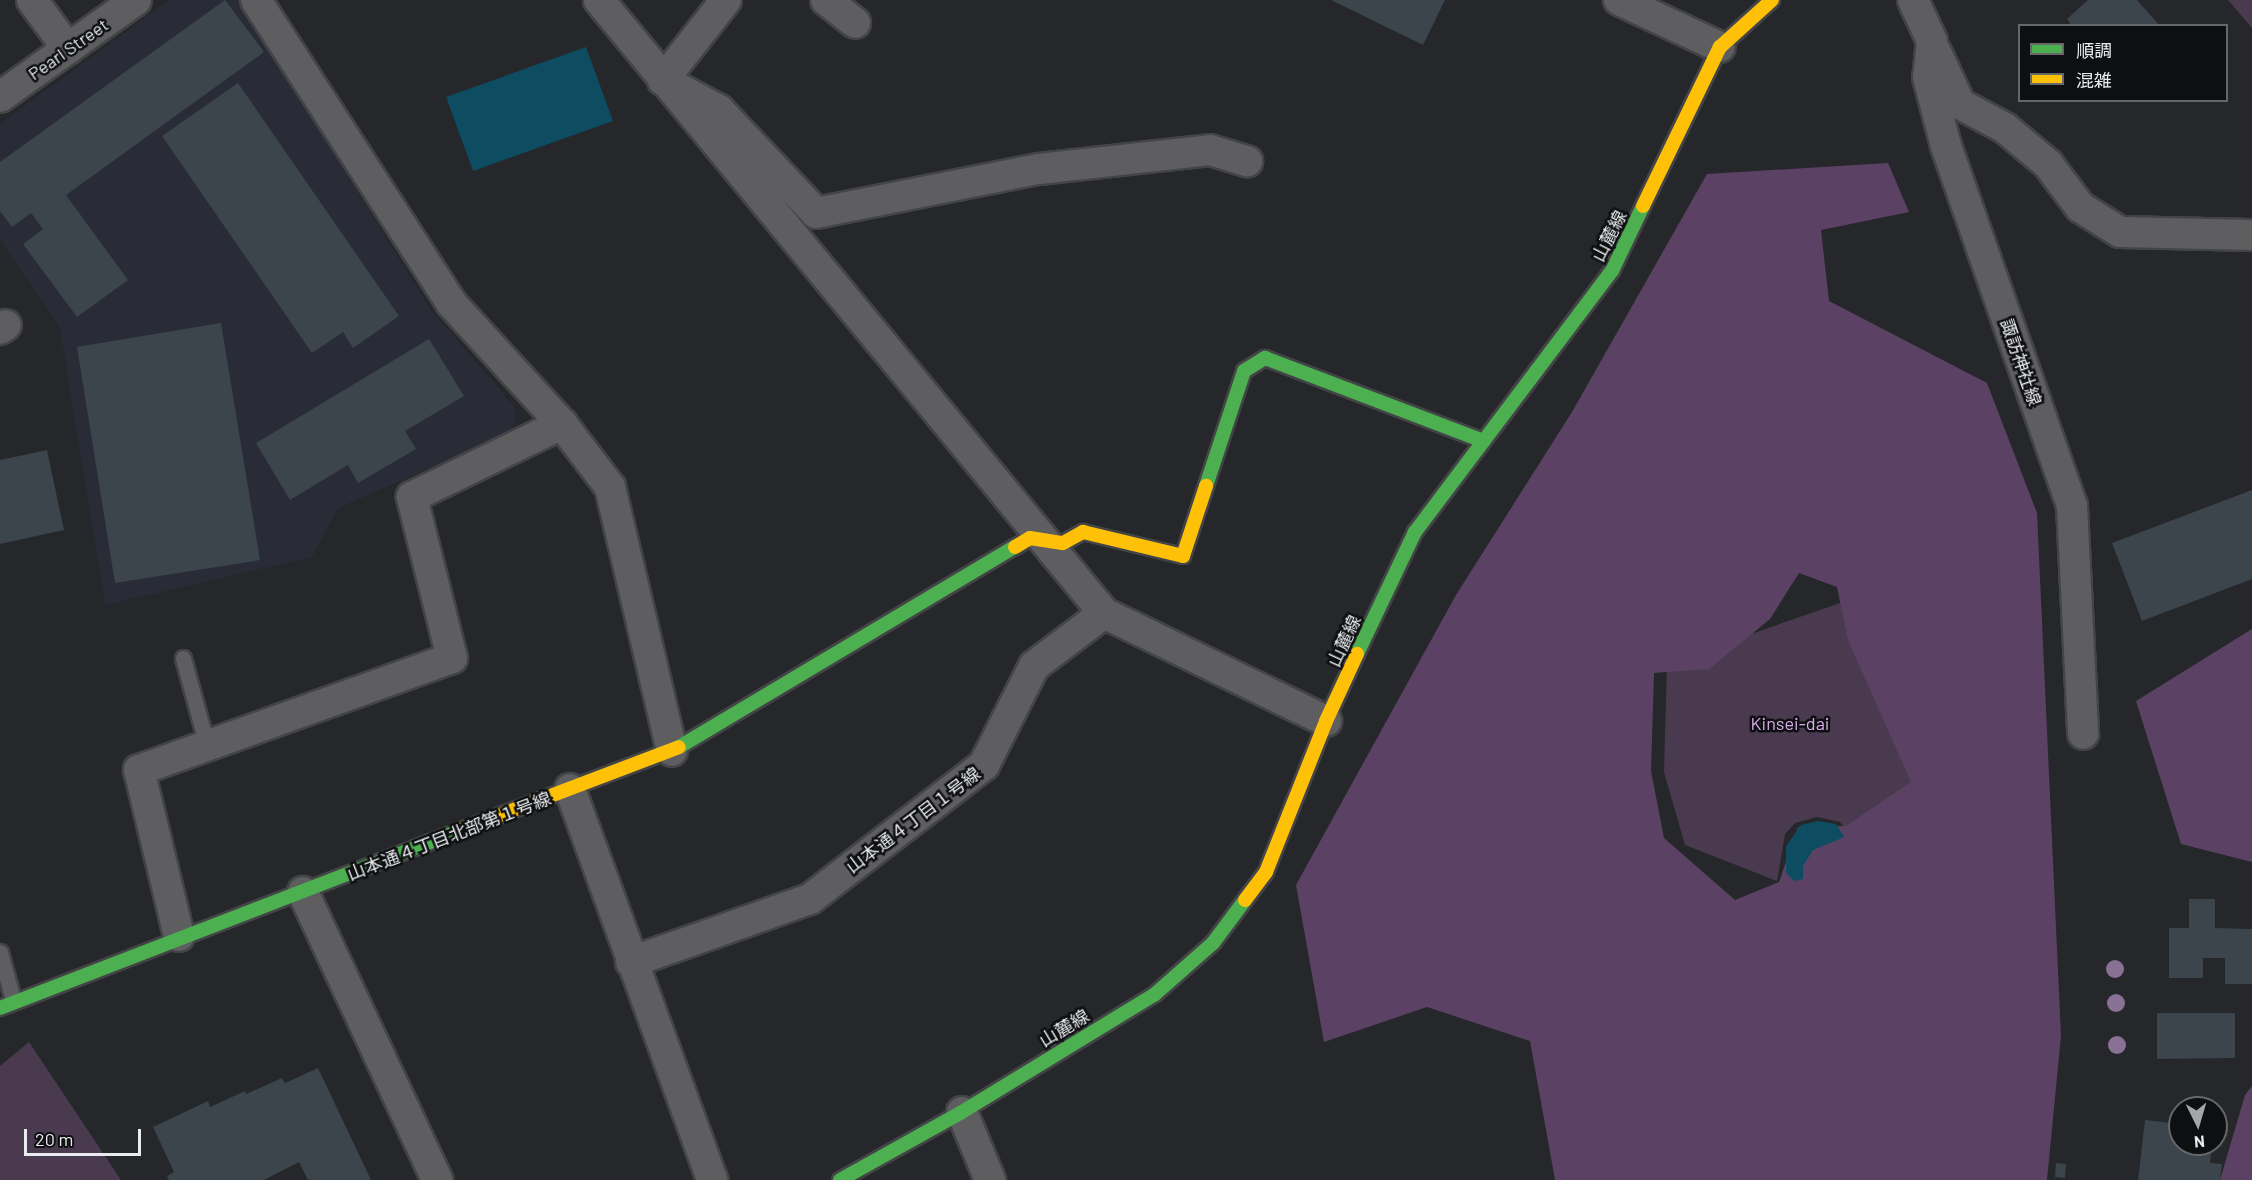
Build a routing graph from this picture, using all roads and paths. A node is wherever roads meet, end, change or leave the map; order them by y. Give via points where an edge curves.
1 (32, 0) edge
2 (136, 0) edge
3 (256, 0) edge
4 (599, 0) edge
5 (726, 0) edge
6 (826, 0) edge
7 (1619, 0) edge
8 (1772, 0) edge
9 (1913, 0) edge
10 (855, 23) dead end
11 (1932, 41) junction
12 (1720, 47) junction
13 (68, 49) junction
14 (663, 80) junction
15 (0, 97) edge
16 (1247, 161) dead end
17 (2252, 235) edge
18 (562, 424) junction
19 (1484, 441) junction
20 (1043, 537) junction
21 (1104, 613) junction
22 (183, 658) dead end
23 (1326, 721) junction
24 (2084, 734) dead end
25 (207, 746) junction
26 (672, 751) junction
27 (570, 789) junction
28 (303, 892) junction
29 (179, 936) junction
30 (0, 952) edge
31 (631, 962) junction
32 (7, 1004) edge
33 (962, 1112) junction
34 (437, 1180) edge
35 (712, 1180) edge
36 (840, 1180) edge
37 (990, 1180) edge

1 - 13 street
2 - 13 street, Pearl Street
3 - 18 street via 451,303
4 - 14 street
5 - 14 street
6 - 10 street
7 - 12 street
8 - 12 street, 山麓線
9 - 11 street
11 - 17 street via 1960,104 2005,128 2048,164 2080,207 2120,232
11 - 24 street, 諏訪神社線 via 1928,77 1946,146 2072,506
12 - 19 street, 山麓線 via 1612,271
13 - 15 street, Pearl Street
14 - 16 street via 719,110 816,213 1039,169 1210,150
14 - 20 street
18 - 25 street via 412,498 452,658
18 - 26 street via 610,487
19 - 20 street via 1265,358 1244,371 1183,556 1083,532 1063,543
19 - 23 street, 山麓線 via 1415,532
20 - 21 street
20 - 26 street via 1030,538
21 - 23 street
21 - 31 street, 山本通４丁目１号線 via 1034,666 984,765 810,899
22 - 25 lane
23 - 33 street, 山麓線 via 1266,872 1213,944 1154,995
25 - 29 street via 139,770
26 - 27 street
27 - 28 street, 山本通４丁目北部第１号線
27 - 31 street, 山本通４丁目北部第１号線
28 - 29 street, 山本通４丁目北部第１号線
28 - 34 street
29 - 32 street, 山本通４丁目北部第１号線
30 - 32 lane
31 - 35 street, 山本通４丁目北部第１号線
33 - 36 street, 山麓線
33 - 37 street

